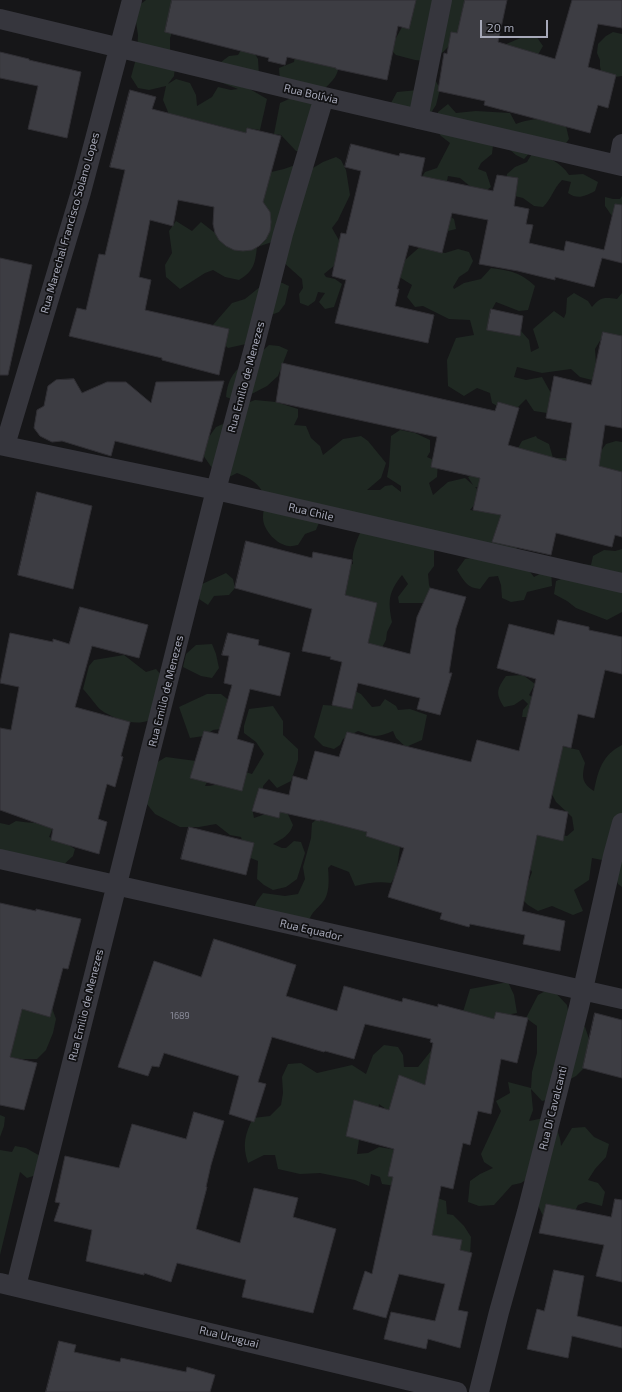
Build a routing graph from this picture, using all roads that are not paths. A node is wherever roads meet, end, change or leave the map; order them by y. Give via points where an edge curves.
1 (132, 0) edge
2 (442, 0) edge
3 (0, 19) edge
4 (120, 48) junction
5 (324, 98) junction
6 (418, 119) junction
7 (622, 144) edge
8 (620, 166) edge
9 (3, 445) edge
10 (216, 490) junction
11 (622, 583) edge
12 (622, 823) edge
13 (0, 859) edge
14 (116, 886) junction
15 (583, 991) junction
16 (622, 999) edge
17 (8, 1284) edge
18 (457, 1392) edge
19 (479, 1392) edge

1 - 4 street, Rua Marechal Francisco Solano Lopes
2 - 6 street
3 - 4 street, Rua Bolívia
4 - 5 street, Rua Bolívia
4 - 9 street, Rua Marechal Francisco Solano Lopes via 81,192
5 - 6 street, Rua Bolívia
5 - 10 street, Rua Emilio de Menezes via 283,234
6 - 8 street, Rua Bolívia
7 - 8 street
9 - 10 street, Rua Chile
10 - 11 street, Rua Chile
10 - 14 street, Rua Emilio de Menezes
12 - 15 street, Rua Di Cavalcanti
13 - 14 street, Rua Equador
14 - 15 street, Rua Equador
14 - 17 street, Rua Emilio de Menezes
15 - 16 street, Rua Equador
15 - 19 street, Rua Di Cavalcanti
17 - 18 street, Rua Uruguai

